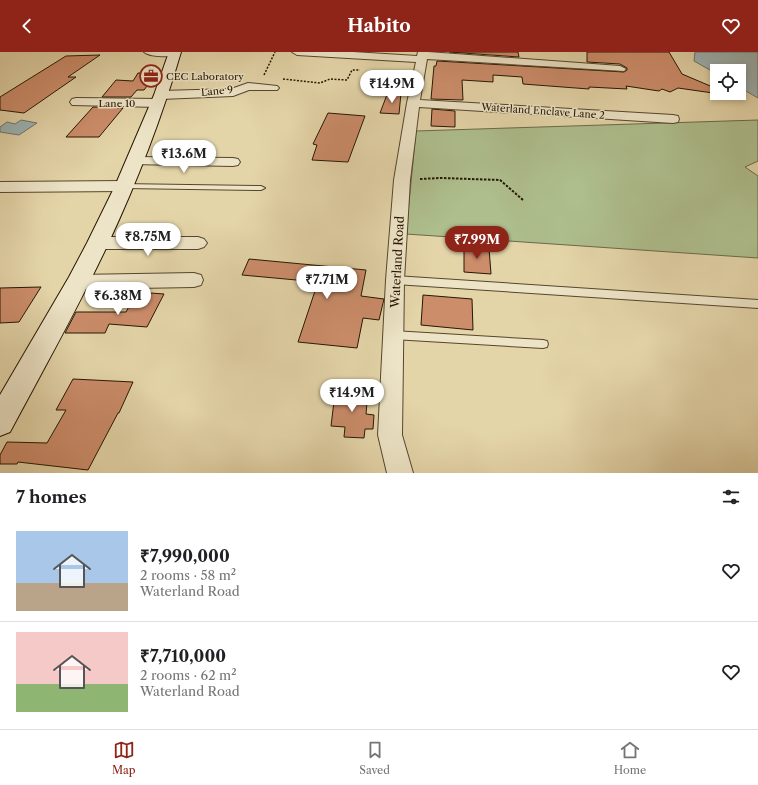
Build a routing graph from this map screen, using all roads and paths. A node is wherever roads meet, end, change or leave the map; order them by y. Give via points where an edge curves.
1 (149, 52) edge
2 (175, 52) edge
3 (275, 52) edge
4 (297, 52) edge
5 (347, 54) edge
6 (423, 56) edge
7 (620, 69) dead end
8 (360, 70) dead end
9 (274, 81) junction
10 (366, 86) dead end
11 (384, 90) dead end
12 (415, 95) junction
13 (160, 99) junction
14 (76, 102) dead end
15 (673, 120) dead end
16 (134, 161) junction
17 (233, 162) dead end
18 (402, 180) junction
19 (124, 186) junction
20 (0, 187) edge
21 (261, 188) dead end
22 (523, 200) dead end
23 (98, 243) junction
24 (198, 243) dead end
25 (194, 280) dead end
26 (395, 280) junction
27 (78, 282) junction
28 (758, 304) edge
29 (393, 335) junction
30 (543, 344) dead end
31 (0, 422) edge
32 (400, 473) edge

1 - 2 street
2 - 13 street
3 - 9 path via 263,76
4 - 5 street
5 - 6 street
6 - 7 street
6 - 12 street, Waterland Road
8 - 9 path via 352,70 347,80 330,79 320,83
9 - 13 street, Lane 9 via 233,92
10 - 12 lane
11 - 12 lane
12 - 15 street, Waterland Enclave Lane 2
12 - 18 street, Waterland Road
13 - 14 street, Lane 10
13 - 16 street
16 - 17 street
16 - 19 street
18 - 22 path via 500,180
18 - 26 street, Waterland Road
19 - 20 street
19 - 21 lane
19 - 23 street
23 - 24 street
23 - 27 street
25 - 27 street
26 - 28 lane
26 - 29 street, Waterland Road
27 - 31 street
29 - 30 lane
29 - 32 street, Waterland Road via 390,435

